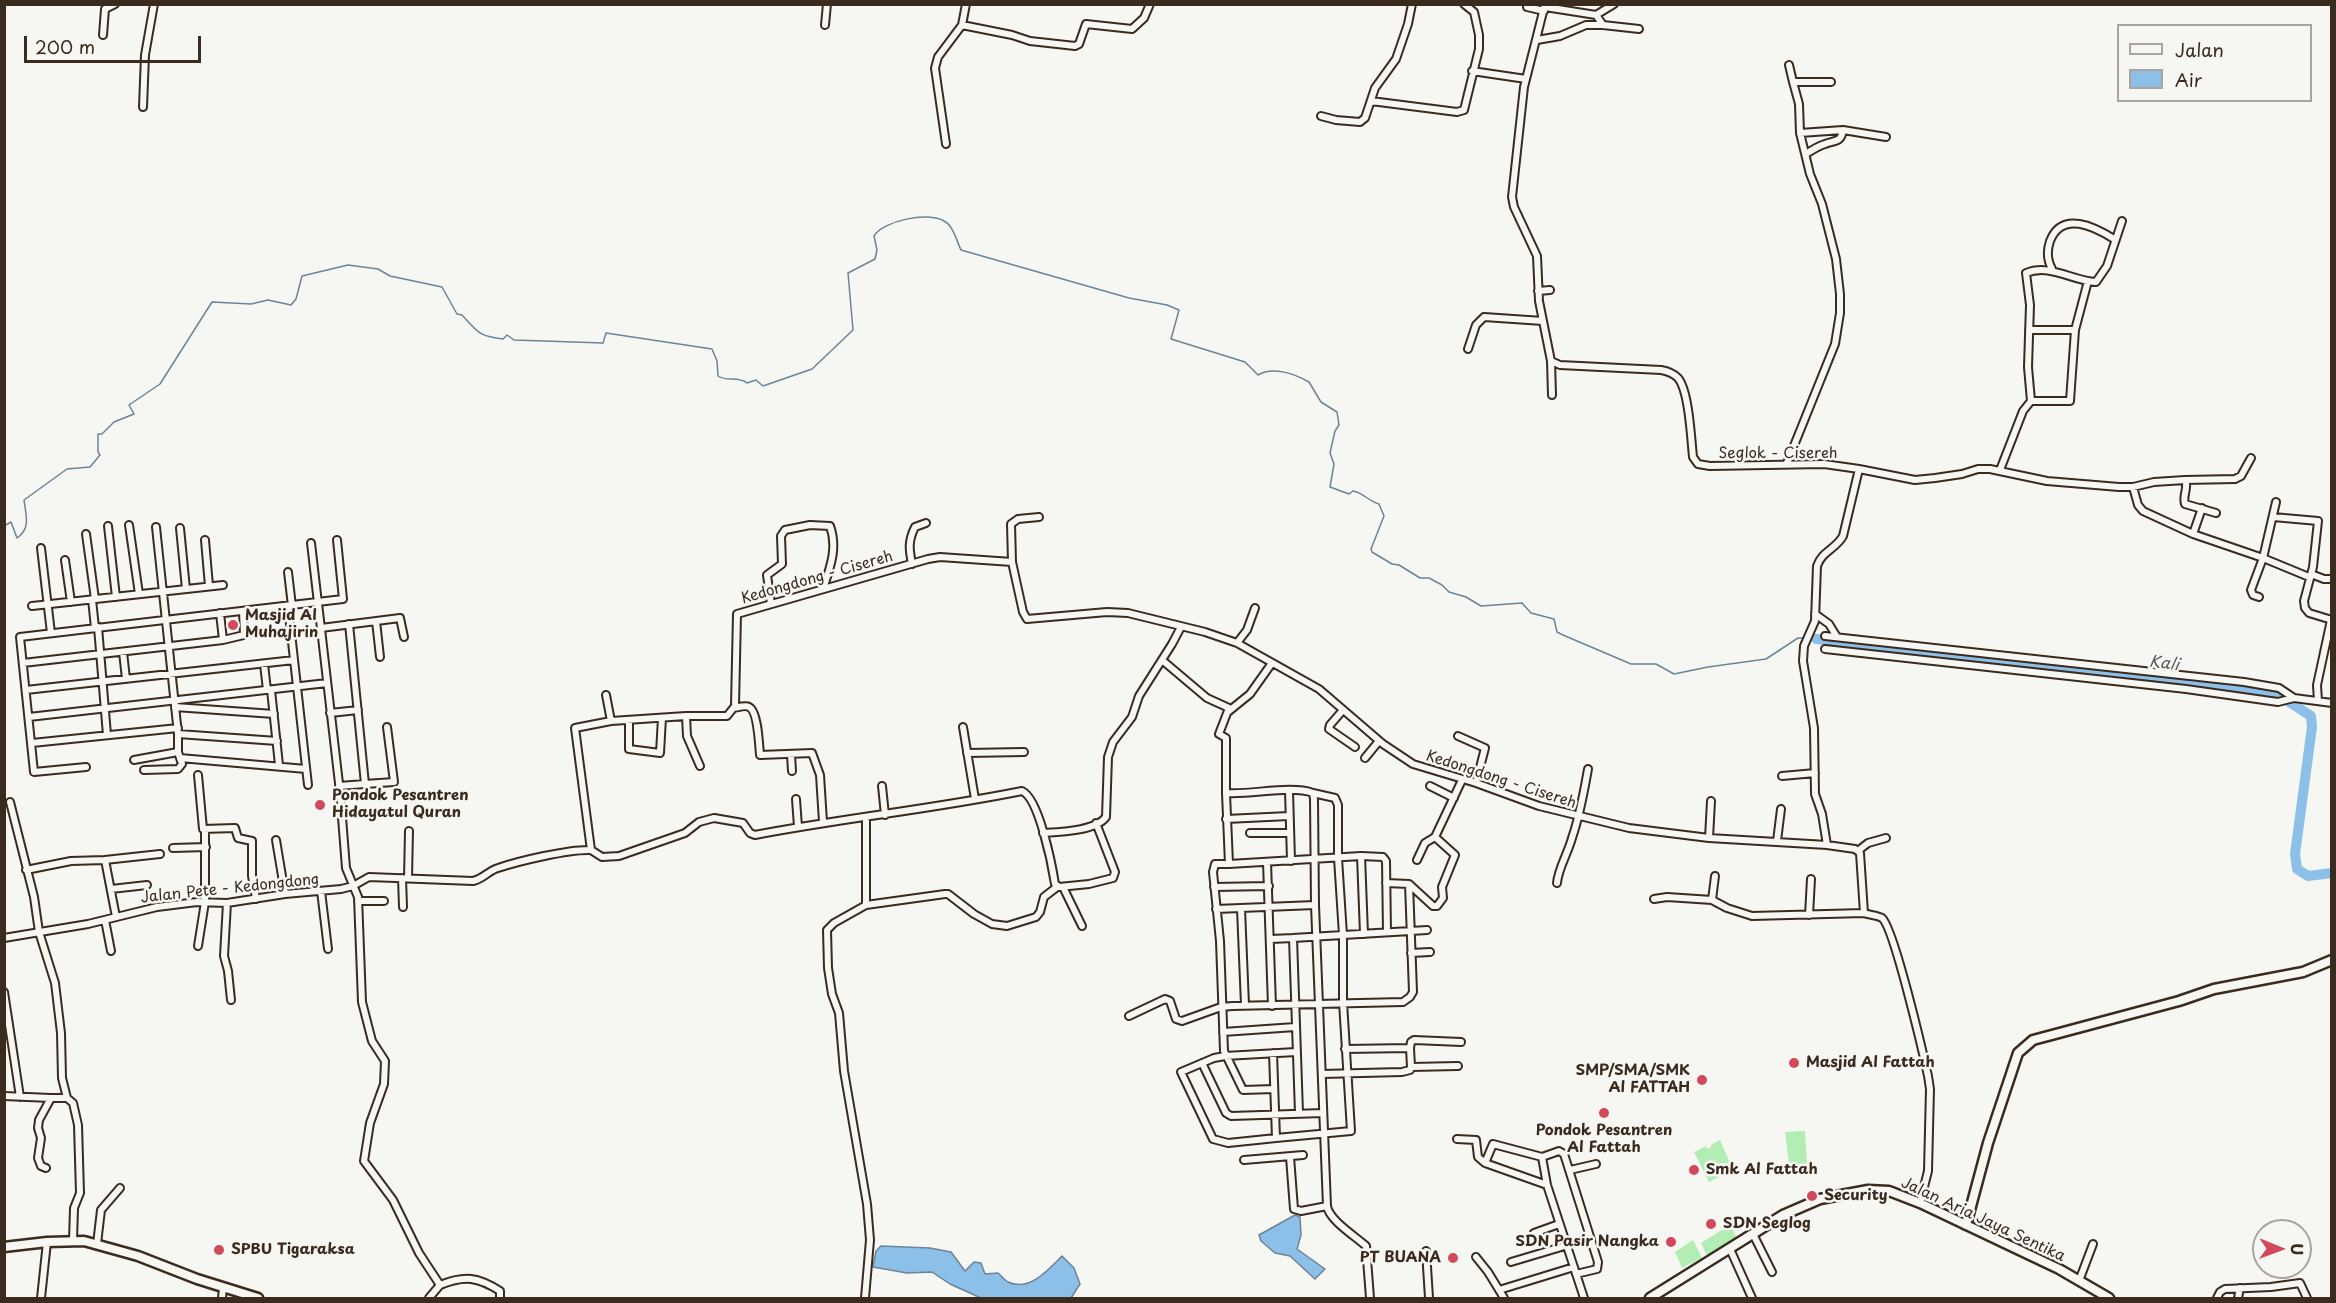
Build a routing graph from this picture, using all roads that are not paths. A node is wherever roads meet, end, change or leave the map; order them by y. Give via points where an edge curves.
1 (115, 4) edge
2 (154, 4) edge
3 (827, 4) edge
4 (966, 4) edge
5 (1150, 4) edge
6 (1412, 4) edge
7 (1464, 4) edge
8 (1614, 4) edge
9 (1527, 7) dead end
10 (1545, 8) edge
11 (1596, 15) junction
12 (825, 25) dead end
13 (962, 25) junction
14 (1603, 25) junction
15 (1639, 29) dead end
16 (103, 35) dead end
17 (1537, 40) junction
18 (1789, 65) dead end
19 (1472, 71) junction
20 (1526, 79) junction
21 (1793, 82) junction
22 (1831, 82) dead end
23 (1371, 100) junction
24 (143, 107) dead end
25 (1321, 116) dead end
26 (1843, 130) junction
27 (1800, 133) junction
28 (1886, 137) dead end
29 (946, 144) dead end
30 (1806, 154) junction
31 (2122, 221) dead end
32 (2115, 239) junction
33 (2052, 269) junction
34 (2088, 281) junction
35 (1550, 290) dead end
36 (1538, 291) junction
37 (1543, 321) junction
38 (2029, 330) junction
39 (2075, 330) junction
40 (1468, 349) dead end
41 (1551, 361) junction
42 (1552, 395) dead end
43 (2031, 401) junction
44 (2251, 458) dead end
45 (1787, 463) junction
46 (1859, 469) junction
47 (2000, 470) junction
48 (2185, 480) junction
49 (2133, 487) junction
50 (2276, 502) dead end
51 (2202, 508) junction
52 (2216, 513) dead end
53 (1039, 517) dead end
54 (2273, 517) junction
55 (926, 523) dead end
56 (129, 525) dead end
57 (108, 526) dead end
58 (156, 528) dead end
59 (180, 528) dead end
60 (86, 534) dead end
61 (2193, 534) junction
62 (205, 540) dead end
63 (337, 540) dead end
64 (311, 543) dead end
65 (41, 548) dead end
66 (2263, 558) junction
67 (65, 560) dead end
68 (1012, 562) junction
69 (912, 564) junction
70 (288, 572) dead end
71 (2310, 575) junction
72 (2331, 579) edge
73 (223, 585) dead end
74 (209, 586) junction
75 (186, 589) junction
76 (823, 589) junction
77 (163, 591) junction
78 (139, 594) junction
79 (116, 597) junction
80 (2259, 597) dead end
81 (93, 599) junction
82 (71, 602) junction
83 (318, 603) junction
84 (48, 604) junction
85 (771, 604) junction
86 (32, 606) dead end
87 (290, 606) junction
88 (1255, 608) dead end
89 (243, 611) junction
90 (220, 613) junction
91 (1815, 615) junction
92 (166, 620) junction
93 (2331, 620) edge
94 (376, 621) junction
95 (349, 624) junction
96 (1180, 627) junction
97 (96, 628) junction
98 (321, 628) junction
99 (51, 633) junction
100 (1825, 636) dead end
101 (404, 637) dead end
102 (1837, 637) junction
103 (223, 640) junction
104 (1237, 643) junction
105 (1863, 646) junction
106 (169, 647) junction
107 (1825, 650) dead end
108 (123, 652) junction
109 (100, 655) junction
110 (380, 657) dead end
111 (294, 660) junction
112 (1162, 660) junction
113 (23, 663) junction
114 (1272, 663) junction
115 (264, 664) junction
116 (172, 674) junction
117 (126, 679) junction
118 (102, 681) junction
119 (327, 683) junction
120 (297, 687) junction
121 (26, 690) junction
122 (269, 690) junction
123 (606, 695) dead end
124 (2294, 698) junction
125 (2318, 701) junction
126 (2331, 703) edge
127 (175, 704) junction
128 (105, 708) junction
129 (735, 708) junction
130 (358, 710) junction
131 (1343, 710) junction
132 (1229, 711) junction
133 (330, 713) junction
134 (274, 714) junction
135 (686, 716) junction
136 (29, 717) junction
137 (662, 718) junction
138 (611, 720) junction
139 (628, 720) junction
140 (963, 727) dead end
141 (387, 728) dead end
142 (178, 731) junction
143 (107, 735) junction
144 (1458, 736) dead end
145 (278, 741) junction
146 (1379, 741) junction
147 (32, 743) junction
148 (1355, 747) dead end
149 (1024, 752) dead end
150 (967, 753) junction
151 (179, 755) junction
152 (791, 755) junction
153 (1365, 758) dead end
154 (134, 760) dead end
155 (279, 765) junction
156 (700, 766) dead end
157 (87, 767) dead end
158 (306, 769) junction
159 (1588, 769) dead end
160 (144, 770) dead end
161 (792, 771) dead end
162 (1815, 773) junction
163 (198, 775) dead end
164 (1782, 776) dead end
165 (1462, 780) junction
166 (1476, 783) junction
167 (365, 784) junction
168 (308, 785) dead end
169 (339, 786) junction
170 (882, 786) dead end
171 (1430, 786) dead end
172 (1289, 790) junction
173 (1226, 793) junction
174 (1313, 793) junction
175 (1454, 798) junction
176 (796, 799) dead end
177 (975, 799) junction
178 (1711, 801) dead end
179 (10, 802) dead end
180 (1780, 809) dead end
181 (885, 815) junction
182 (1289, 816) junction
183 (1579, 817) junction
184 (866, 818) junction
185 (1226, 819) junction
186 (822, 822) junction
187 (1096, 823) junction
188 (798, 827) junction
189 (206, 829) junction
190 (409, 831) dead end
191 (1289, 832) junction
192 (1043, 833) junction
193 (1250, 833) dead end
194 (1435, 837) junction
195 (1709, 838) junction
196 (1886, 838) dead end
197 (276, 840) dead end
198 (1777, 841) junction
199 (1827, 845) junction
200 (206, 847) junction
201 (173, 848) dead end
202 (591, 850) junction
203 (1858, 850) junction
204 (160, 854) dead end
205 (1361, 856) junction
206 (1338, 858) junction
207 (105, 860) junction
208 (1315, 860) junction
209 (1417, 860) dead end
210 (1291, 861) junction
211 (1267, 862) junction
212 (1229, 864) junction
213 (27, 870) junction
214 (1714, 876) dead end
215 (405, 878) junction
216 (1811, 879) dead end
217 (1386, 883) junction
218 (1557, 883) dead end
219 (1409, 884) junction
220 (147, 885) dead end
221 (353, 886) junction
222 (1269, 886) junction
223 (1060, 887) junction
224 (1214, 887) junction
225 (111, 889) junction
226 (321, 891) junction
227 (285, 894) junction
228 (256, 899) junction
229 (1654, 899) dead end
230 (1712, 900) junction
231 (358, 901) junction
232 (384, 901) dead end
233 (206, 902) junction
234 (227, 903) junction
235 (866, 905) junction
236 (1315, 905) junction
237 (403, 907) dead end
238 (1268, 908) junction
239 (1216, 909) junction
240 (1241, 909) junction
241 (1864, 913) junction
242 (1809, 915) junction
243 (116, 917) junction
244 (105, 920) junction
245 (1082, 926) dead end
246 (1410, 930) junction
247 (1427, 930) dead end
248 (39, 932) junction
249 (1387, 932) junction
250 (1343, 934) junction
251 (1364, 934) junction
252 (1317, 936) junction
253 (4, 938) edge
254 (1293, 938) junction
255 (1270, 939) junction
256 (198, 946) dead end
257 (328, 949) dead end
258 (111, 951) dead end
259 (1430, 952) dead end
260 (1411, 953) junction
261 (2331, 960) edge
262 (4, 992) edge
263 (231, 1000) dead end
264 (1343, 1002) junction
265 (1319, 1004) junction
266 (1245, 1005) junction
267 (1295, 1005) junction
268 (1272, 1006) junction
269 (1221, 1007) junction
270 (1129, 1016) dead end
271 (1295, 1028) junction
272 (1223, 1032) junction
273 (1461, 1042) dead end
274 (1410, 1048) junction
275 (1345, 1049) junction
276 (1296, 1052) junction
277 (1273, 1053) junction
278 (1225, 1056) junction
279 (1202, 1063) junction
280 (1458, 1066) dead end
281 (1411, 1067) junction
282 (1323, 1074) junction
283 (1347, 1074) junction
284 (1274, 1089) junction
285 (4, 1096) edge
286 (21, 1097) junction
287 (51, 1098) junction
288 (67, 1098) junction
289 (1299, 1113) junction
290 (1323, 1113) junction
291 (1274, 1114) junction
292 (1324, 1134) junction
293 (1276, 1138) junction
294 (1457, 1139) dead end
295 (1303, 1155) dead end
296 (1290, 1157) junction
297 (1542, 1157) junction
298 (1244, 1160) dead end
299 (1485, 1163) junction
300 (1596, 1164) dead end
301 (46, 1168) dead end
302 (1570, 1170) junction
303 (1547, 1185) junction
304 (120, 1188) dead end
305 (1920, 1203) junction
306 (1327, 1206) junction
307 (1559, 1224) junction
308 (1966, 1225) junction
309 (1534, 1233) dead end
310 (1753, 1234) junction
311 (73, 1241) junction
312 (47, 1242) junction
313 (97, 1244) junction
314 (2093, 1244) dead end
315 (1568, 1245) junction
316 (4, 1246) edge
317 (1730, 1249) junction
318 (1426, 1251) dead end
319 (1476, 1257) dead end
320 (1511, 1262) dead end
321 (1575, 1271) junction
322 (1772, 1272) dead end
323 (2079, 1281) junction
324 (440, 1285) junction
325 (223, 1288) junction
326 (2240, 1288) junction
327 (1499, 1290) junction
328 (41, 1299) edge
329 (222, 1299) edge
330 (258, 1299) edge
331 (429, 1299) edge
332 (501, 1299) edge
333 (865, 1299) edge
334 (1370, 1299) edge
335 (1430, 1299) edge
336 (1504, 1299) edge
337 (1584, 1299) edge
338 (1650, 1299) edge
339 (1752, 1299) edge
340 (2109, 1299) edge
341 (2217, 1299) edge
342 (2238, 1299) edge
343 (2307, 1299) edge

1 - 16 street via 105,9
2 - 24 street via 146,44
3 - 12 street
4 - 13 street
5 - 13 street via 1144,18 1132,29 1086,24 1075,46 1030,41
6 - 23 street via 1396,59
7 - 19 street via 1474,12 1479,35
8 - 11 street
9 - 10 street
10 - 11 street
10 - 17 street
11 - 14 street
13 - 29 street via 938,57 935,68
14 - 15 street
14 - 17 street via 1586,25
17 - 20 street
18 - 21 street
19 - 20 street
19 - 23 street via 1466,106 1458,112
20 - 36 street via 1512,197 1537,256
21 - 22 street
21 - 27 street
23 - 25 street via 1360,122
26 - 27 street
26 - 28 street
26 - 30 street via 1838,141
27 - 30 street
30 - 45 street via 1836,259 1840,313 1835,344
31 - 32 street
32 - 33 street via 2094,226 2070,223 2057,230 2049,245
32 - 34 street via 2104,274 2096,282
33 - 34 street
33 - 38 street via 2026,273
34 - 39 street
35 - 36 street
36 - 37 street
37 - 40 street via 1484,317 1476,325
37 - 41 street
38 - 39 street
38 - 43 street
39 - 43 street via 2070,401
41 - 42 street
41 - 45 street, Seglok - Cisereh via 1560,365 1669,372 1682,386 1693,457 1698,464
43 - 47 street
44 - 48 street via 2235,479
45 - 46 street, Seglok - Cisereh
46 - 47 street via 1916,480 1978,469
46 - 91 street, Seglok - Cisereh via 1843,536 1820,558
47 - 49 street via 2047,481
48 - 49 street
48 - 51 street via 2184,502
49 - 61 street via 2143,511
50 - 54 street
51 - 52 street
51 - 61 street
53 - 68 street via 1018,519 1011,524
54 - 66 street
54 - 71 street via 2318,521
55 - 69 street via 915,527 909,539
56 - 78 street
57 - 79 street
58 - 77 street
59 - 75 street
60 - 81 street
61 - 66 street
62 - 74 street
63 - 83 street via 343,598
64 - 83 street
65 - 84 street
66 - 71 street
66 - 80 street via 2251,590
67 - 82 street
68 - 69 street, Kedongdong - Cisereh via 940,557
68 - 96 street, Kedongdong - Cisereh via 1027,619 1107,612 1146,616
69 - 76 street, Kedongdong - Cisereh
70 - 87 street
71 - 72 street
71 - 93 street via 2305,608
73 - 74 street
74 - 75 street
75 - 77 street
76 - 85 street, Kedongdong - Cisereh
76 - 85 street via 833,561 830,526 784,530 782,564 767,574
77 - 78 street
77 - 92 street
78 - 79 street
79 - 81 street
81 - 82 street
81 - 97 street
82 - 84 street
83 - 87 street
83 - 98 street
84 - 86 street
84 - 99 street
85 - 129 street, Kedongdong - Cisereh via 739,613 736,618
87 - 89 street
87 - 111 street
88 - 104 street
89 - 90 street
89 - 103 street via 243,637
90 - 92 street
90 - 103 street
91 - 102 street via 1829,624
91 - 162 street, Seglok - Cisereh via 1803,661 1814,728
92 - 97 street
92 - 106 street
93 - 125 street via 2317,684
94 - 95 street
94 - 101 street via 401,618
94 - 110 street
95 - 98 street
95 - 130 street
96 - 104 street, Kedongdong - Cisereh
96 - 112 street
97 - 99 street
97 - 109 street
98 - 119 street
99 - 113 street via 20,637
100 - 102 street
102 - 105 street
103 - 106 street
104 - 114 street, Kedongdong - Cisereh
105 - 107 street
105 - 124 street via 2278,702
105 - 124 street via 2244,682 2279,688
106 - 108 street
106 - 116 street
108 - 109 street
108 - 117 street
109 - 113 street
109 - 118 street
111 - 115 street
111 - 120 street
112 - 132 street
112 - 187 street via 1139,696 1132,717 1113,742 1108,757 1106,817
113 - 121 street
114 - 131 street, Kedongdong - Cisereh via 1318,689
114 - 132 street via 1250,694
115 - 116 street
115 - 122 street
116 - 117 street
116 - 127 street
117 - 118 street
118 - 121 street
118 - 128 street
119 - 120 street
119 - 133 street
120 - 122 street
120 - 158 street
121 - 136 street
122 - 127 street
122 - 134 street
123 - 138 street
124 - 125 street
125 - 126 street
127 - 128 street
127 - 134 street
127 - 142 street
128 - 136 street
128 - 143 street
129 - 135 street via 727,716
129 - 152 street via 753,709 760,755
130 - 133 street
130 - 167 street
131 - 146 street, Kedongdong - Cisereh
131 - 148 street via 1329,729
132 - 173 street via 1219,734 1226,738
133 - 169 street
134 - 145 street
135 - 137 street
135 - 156 street via 687,736
136 - 147 street
137 - 139 street
137 - 139 street via 660,753 629,749
138 - 139 street
138 - 202 street via 574,730
140 - 150 street
141 - 167 street via 394,782
142 - 143 street
142 - 145 street
142 - 151 street
143 - 147 street
144 - 166 street via 1485,748
145 - 155 street
146 - 153 street
146 - 165 street, Kedongdong - Cisereh via 1413,765
147 - 157 street via 35,773
149 - 150 street
150 - 177 street
151 - 154 street
151 - 155 street
151 - 160 street via 182,764 178,769
152 - 161 street
152 - 186 street via 812,753 818,766
155 - 158 street
158 - 168 street
159 - 183 street
162 - 164 street
162 - 199 street, Seglok - Cisereh via 1815,794
163 - 189 street via 202,826
165 - 166 street, Kedongdong - Cisereh
165 - 175 street
166 - 183 street, Kedongdong - Cisereh
167 - 169 street
169 - 221 street via 346,868
170 - 181 street
171 - 175 street
172 - 173 street
172 - 174 street
172 - 182 street
173 - 185 street
174 - 206 street via 1337,801
174 - 208 street
175 - 194 street
176 - 188 street
177 - 181 street
177 - 192 street via 1026,792
178 - 195 street
179 - 213 street
180 - 198 street
181 - 184 street
182 - 185 street
182 - 191 street
183 - 195 street, Kedongdong - Cisereh
183 - 218 street
184 - 186 street
184 - 235 street
185 - 212 street
186 - 188 street
187 - 192 street via 1076,830
187 - 223 street via 1115,874 1113,878
188 - 202 street via 756,835 743,824 714,818 699,822 685,833 619,856 602,857
189 - 200 street
189 - 228 street via 235,828 238,838 251,839
190 - 215 street
191 - 193 street
191 - 210 street
192 - 223 street
194 - 209 street via 1425,843
194 - 219 street via 1455,855 1443,883 1442,901 1433,906
195 - 198 street, Kedongdong - Cisereh
196 - 203 street
197 - 227 street
198 - 199 street, Kedongdong - Cisereh
199 - 203 street
200 - 201 street
200 - 233 street
202 - 215 street via 524,860 495,868 478,880
203 - 241 street
204 - 207 street
205 - 206 street
205 - 217 street via 1383,857
205 - 251 street
206 - 208 street
206 - 250 street
207 - 213 street via 71,861
207 - 225 street
208 - 210 street
208 - 236 street
210 - 211 street
211 - 212 street
211 - 222 street
212 - 224 street via 1214,866
213 - 248 street
214 - 230 street
215 - 221 street via 369,877
215 - 237 street
216 - 242 street
217 - 219 street
217 - 249 street
219 - 246 street
220 - 225 street
221 - 226 street, Jalan Pete - Kedongdong
221 - 231 street
222 - 224 street
222 - 238 street
223 - 235 street via 1044,897 1036,917 1007,926 992,924 948,894
223 - 245 street
224 - 239 street
225 - 243 street
226 - 227 street, Jalan Pete - Kedongdong
226 - 257 street
227 - 228 street, Jalan Pete - Kedongdong
228 - 234 street, Jalan Pete - Kedongdong
229 - 230 street
230 - 242 street via 1752,916
231 - 232 street
231 - 324 street via 362,1002 372,1041 386,1065 364,1161 393,1200
233 - 234 street, Jalan Pete - Kedongdong
233 - 243 street, Jalan Pete - Kedongdong via 157,907
233 - 256 street
234 - 263 street via 224,953
235 - 333 street via 834,923 826,930 825,939 867,1204 870,1240
236 - 238 street
236 - 252 street
238 - 240 street
238 - 255 street
239 - 240 street
239 - 269 street
240 - 266 street
241 - 242 street
241 - 305 street via 1879,917 1887,925 1928,1076 1929,1171
243 - 244 street, Jalan Pete - Kedongdong
244 - 248 street, Jalan Pete - Kedongdong
244 - 258 street
246 - 247 street
246 - 249 street
246 - 260 street
248 - 253 street, Jalan Pete - Kedongdong
248 - 288 street via 56,993
249 - 251 street
250 - 251 street
250 - 252 street
250 - 264 street
252 - 254 street
252 - 265 street
254 - 255 street
254 - 267 street
255 - 268 street
259 - 260 street
260 - 264 street via 1410,997 1403,1002
261 - 308 street via 2303,972 2214,989 2026,1044 2018,1053 1988,1143
262 - 286 street
264 - 265 street
264 - 275 street
265 - 267 street
265 - 282 street
266 - 268 street
266 - 269 street
267 - 268 street
267 - 271 street
269 - 270 street via 1179,1020 1170,1001 1165,999
269 - 272 street
271 - 272 street
271 - 276 street
272 - 278 street
273 - 274 street via 1414,1040
274 - 275 street
274 - 281 street
275 - 283 street
276 - 277 street
276 - 289 street
277 - 278 street
277 - 284 street
278 - 279 street
278 - 284 street via 1243,1090
279 - 291 street via 1228,1115
279 - 293 street via 1182,1070 1181,1074 1213,1139 1228,1143
280 - 281 street
281 - 283 street via 1402,1072
282 - 283 street
282 - 290 street
283 - 292 street via 1351,1131
284 - 291 street
285 - 286 street
286 - 287 street
287 - 288 street
287 - 301 street via 38,1128 38,1158
288 - 311 street via 73,1103 79,1137 80,1193 74,1208
289 - 290 street
289 - 291 street
290 - 292 street
291 - 293 street
292 - 293 street
292 - 306 street
294 - 299 street via 1476,1140 1478,1157
295 - 296 street
296 - 298 street
296 - 306 street via 1294,1209
297 - 299 street via 1493,1144
297 - 302 street via 1562,1152
297 - 303 street
299 - 303 street
300 - 302 street
302 - 321 street via 1598,1262 1597,1269
303 - 307 street
304 - 313 street via 101,1210
305 - 308 street, Jalan Aria Jaya Sentika
305 - 310 street, Jalan Aria Jaya Sentika via 1880,1190 1844,1193 1806,1204
306 - 334 street via 1332,1218 1366,1246
307 - 309 street
307 - 315 street
308 - 323 street, Jalan Aria Jaya Sentika
310 - 317 street, Jalan Aria Jaya Sentika
310 - 322 street
311 - 312 street
311 - 313 street
312 - 316 street
312 - 328 street
313 - 325 street
314 - 323 street
315 - 320 street
315 - 321 street
317 - 338 street, Jalan Aria Jaya Sentika
317 - 339 street
318 - 335 street
319 - 327 street
321 - 327 street
321 - 337 street
323 - 340 street, Jalan Aria Jaya Sentika
324 - 331 street
324 - 332 street via 472,1278 500,1291
325 - 329 street
325 - 330 street
326 - 341 street via 2223,1289
326 - 342 street
326 - 343 street via 2300,1283
327 - 336 street

